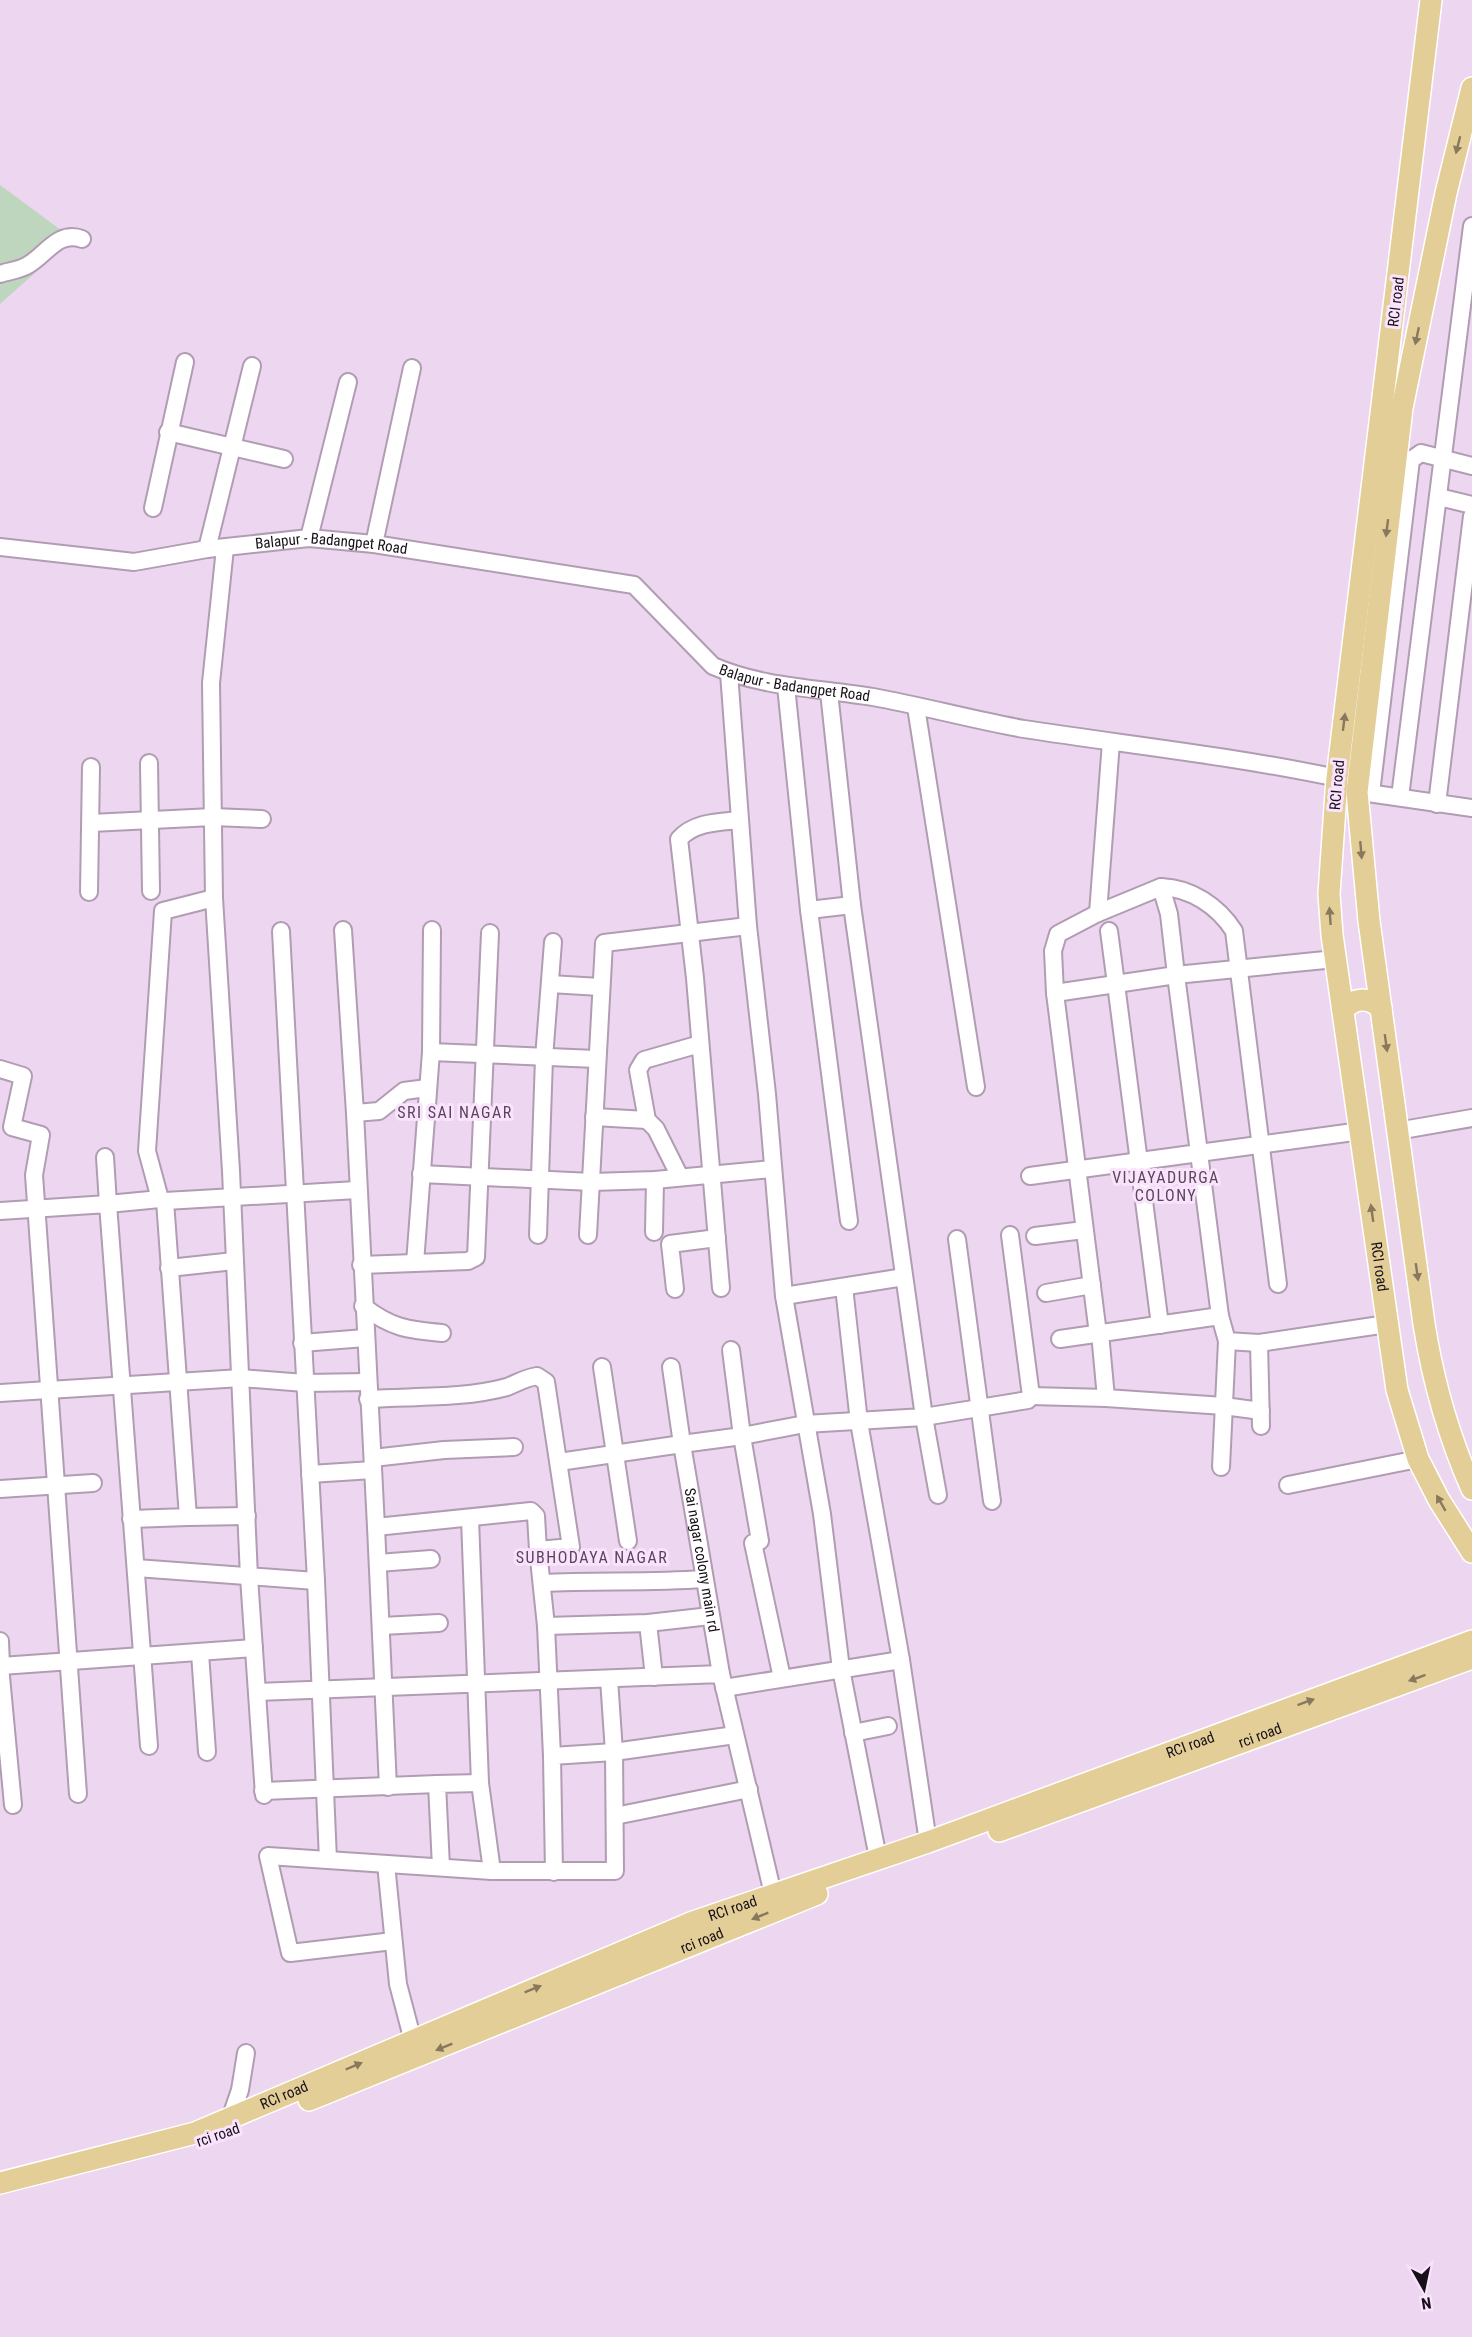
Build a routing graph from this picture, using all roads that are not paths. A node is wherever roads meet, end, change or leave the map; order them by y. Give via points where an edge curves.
1 (1431, 0) edge
2 (1472, 88) edge
3 (1406, 212) junction
4 (1441, 218) junction
5 (1472, 226) edge
6 (82, 239) dead end
7 (0, 274) edge
8 (185, 362) dead end
9 (252, 366) dead end
10 (412, 368) dead end
11 (348, 382) dead end
12 (168, 432) junction
13 (233, 446) junction
14 (1443, 458) junction
15 (284, 459) dead end
16 (1472, 466) edge
17 (1439, 497) junction
18 (1472, 505) edge
19 (153, 508) dead end
20 (1472, 516) edge
21 (309, 538) junction
22 (374, 544) junction
23 (0, 547) edge
24 (225, 548) junction
25 (207, 549) junction
26 (729, 673) junction
27 (786, 686) junction
28 (829, 692) junction
29 (916, 707) junction
30 (1111, 742) junction
31 (149, 763) dead end
32 (92, 767) dead end
33 (1337, 778) junction
34 (1364, 792) junction
35 (1400, 797) junction
36 (1437, 804) junction
37 (1472, 808) edge
38 (213, 817) junction
39 (151, 819) junction
40 (262, 819) dead end
41 (739, 820) junction
42 (91, 822) junction
43 (1161, 887) junction
44 (151, 891) dead end
45 (89, 892) dead end
46 (214, 898) junction
47 (852, 905) junction
48 (808, 910) junction
49 (1098, 913) junction
50 (748, 926) junction
51 (343, 930) dead end
52 (432, 930) dead end
53 (281, 931) dead end
54 (1109, 931) dead end
55 (490, 933) dead end
56 (689, 933) junction
57 (553, 942) dead end
58 (1335, 959) junction
59 (1239, 969) junction
60 (1176, 975) junction
61 (550, 984) junction
62 (1116, 984) junction
63 (1377, 984) junction
64 (600, 987) junction
65 (1340, 989) junction
66 (1055, 993) junction
67 (1381, 1008) junction
68 (1343, 1011) junction
69 (700, 1044) junction
70 (431, 1052) junction
71 (486, 1055) junction
72 (544, 1058) junction
73 (596, 1059) junction
74 (0, 1069) edge
75 (976, 1087) dead end
76 (427, 1088) junction
77 (355, 1113) junction
78 (594, 1117) junction
79 (1472, 1118) edge
80 (647, 1120) junction
81 (1361, 1131) junction
82 (1397, 1131) junction
83 (1260, 1144) junction
84 (1199, 1153) junction
85 (105, 1157) dead end
86 (1137, 1161) junction
87 (772, 1168) junction
88 (1077, 1171) junction
89 (710, 1173) junction
90 (421, 1174) junction
91 (480, 1176) junction
92 (1030, 1176) dead end
93 (680, 1177) junction
94 (540, 1180) junction
95 (655, 1180) junction
96 (592, 1182) junction
97 (357, 1190) junction
98 (294, 1194) junction
99 (231, 1197) junction
100 (162, 1200) junction
101 (108, 1204) junction
102 (38, 1209) junction
103 (0, 1210) edge
104 (849, 1221) dead end
105 (1084, 1230) junction
106 (654, 1232) dead end
107 (538, 1235) dead end
108 (588, 1235) dead end
109 (1010, 1235) dead end
110 (1035, 1236) dead end
111 (717, 1238) junction
112 (957, 1239) dead end
113 (234, 1261) junction
114 (415, 1263) junction
115 (361, 1265) junction
116 (169, 1268) junction
117 (904, 1277) junction
118 (1278, 1284) dead end
119 (1092, 1285) junction
120 (844, 1287) junction
121 (721, 1288) dead end
122 (675, 1289) dead end
123 (1046, 1293) dead end
124 (784, 1296) junction
125 (363, 1306) junction
126 (1220, 1316) junction
127 (1387, 1324) junction
128 (1160, 1325) junction
129 (442, 1333) dead end
130 (1099, 1334) junction
131 (365, 1338) junction
132 (1059, 1339) dead end
133 (1227, 1341) junction
134 (302, 1343) junction
135 (1259, 1343) junction
136 (731, 1350) dead end
137 (602, 1367) dead end
138 (670, 1367) dead end
139 (241, 1378) junction
140 (178, 1381) junction
141 (367, 1382) junction
142 (305, 1383) junction
143 (120, 1384) junction
144 (50, 1390) junction
145 (0, 1393) edge
146 (1031, 1396) junction
147 (1106, 1398) junction
148 (368, 1399) junction
149 (1224, 1406) junction
150 (980, 1407) junction
151 (924, 1417) junction
152 (859, 1422) junction
153 (805, 1424) junction
154 (742, 1436) junction
155 (682, 1444) junction
156 (514, 1447) dead end
157 (617, 1455) junction
158 (1418, 1459) junction
159 (559, 1462) junction
160 (373, 1464) junction
161 (1221, 1467) dead end
162 (310, 1474) junction
163 (93, 1483) dead end
164 (56, 1485) junction
165 (1288, 1485) dead end
166 (0, 1489) edge
167 (1472, 1489) edge
168 (938, 1495) dead end
169 (992, 1501) dead end
170 (247, 1516) junction
171 (188, 1517) junction
172 (131, 1519) junction
173 (470, 1519) junction
174 (376, 1527) junction
175 (628, 1541) dead end
176 (538, 1550) junction
177 (1472, 1552) edge
178 (431, 1559) dead end
179 (378, 1563) junction
180 (136, 1568) junction
181 (249, 1577) junction
182 (703, 1579) junction
183 (316, 1581) junction
184 (542, 1583) junction
185 (710, 1616) junction
186 (439, 1623) dead end
187 (648, 1623) junction
188 (382, 1626) junction
189 (546, 1626) junction
190 (0, 1641) edge
191 (1472, 1641) edge
192 (254, 1648) junction
193 (200, 1653) junction
194 (141, 1658) junction
195 (1472, 1658) edge
196 (901, 1660) junction
197 (69, 1663) junction
198 (1, 1666) edge
199 (841, 1669) junction
200 (654, 1677) junction
201 (782, 1678) junction
202 (609, 1679) junction
203 (549, 1681) junction
204 (723, 1681) junction
205 (478, 1683) junction
206 (384, 1685) junction
207 (322, 1688) junction
208 (257, 1692) junction
209 (888, 1726) dead end
210 (853, 1732) junction
211 (735, 1735) junction
212 (149, 1746) dead end
213 (207, 1752) dead end
214 (614, 1752) junction
215 (552, 1755) junction
216 (480, 1783) junction
217 (437, 1784) junction
218 (388, 1787) junction
219 (326, 1789) junction
220 (749, 1789) junction
221 (78, 1794) dead end
222 (13, 1805) dead end
223 (615, 1816) junction
224 (973, 1833) junction
225 (928, 1842) junction
226 (878, 1858) junction
227 (328, 1860) junction
228 (386, 1864) junction
229 (441, 1867) junction
230 (492, 1871) junction
231 (554, 1872) junction
232 (773, 1894) junction
233 (393, 1941) junction
234 (464, 2029) junction
235 (413, 2041) junction
236 (246, 2053) dead end
237 (230, 2119) junction
238 (76, 2170) junction
239 (0, 2183) edge
240 (0, 2196) edge

1 - 3 main road, RCI road
2 -> 4 main road
3 - 4 main road
33 -> 3 main road, RCI road
4 -> 34 main road via 1402,408
5 - 14 street
6 - 7 street via 54,242 31,264
8 - 12 street
9 - 13 street
10 - 22 street
11 - 21 street
12 - 13 street
12 - 19 street
13 - 15 street
13 - 25 street
14 - 16 street
14 - 17 street
14 - 34 street via 1421,453 1411,460
17 - 18 street
17 - 35 street
20 - 36 street
21 - 22 street, Balapur - Badangpet Road
21 - 24 street, Balapur - Badangpet Road
22 - 26 street, Balapur - Badangpet Road via 634,585 713,666
23 - 25 street, Balapur - Badangpet Road via 134,562
24 - 25 street, Balapur - Badangpet Road
24 - 38 street via 211,683
26 - 27 street, Balapur - Badangpet Road
26 - 41 street
27 - 28 street, Balapur - Badangpet Road
27 - 48 street
28 - 29 street, Balapur - Badangpet Road
28 - 47 street
29 - 30 street, Balapur - Badangpet Road
29 - 75 street
30 - 33 street, Balapur - Badangpet Road via 1226,757
30 - 49 street
31 - 39 street
32 - 42 street
58 -> 33 main road, RCI road via 1329,894
34 - 35 street
34 -> 63 main road via 1362,865
35 - 36 street
36 - 37 street
38 - 39 street
38 - 40 street
38 - 46 street
39 - 42 street
39 - 44 street
41 - 50 street
41 - 56 street via 703,824 679,839
42 - 45 street
43 - 49 street
43 - 59 street via 1192,893 1225,918 1234,932
43 - 60 street via 1169,914
46 - 99 street
46 - 100 street via 164,911 147,1151
47 - 48 street
47 - 117 street
48 - 104 street
49 - 66 street via 1058,934 1053,951
50 - 56 street
50 - 87 street
51 - 77 street
52 - 70 street
53 - 98 street
54 - 62 street
55 - 71 street
56 - 64 street via 604,943
56 - 69 street
57 - 61 street
58 - 59 street
58 - 65 main road, RCI road
59 - 60 street
59 - 83 street
60 - 62 street
60 - 84 street
61 - 64 street
61 - 72 street
62 - 66 street
62 - 86 street
63 - 65 main road via 1362,995 1352,996
63 - 67 main road
64 - 73 street
65 - 68 main road, RCI road
66 - 88 street
67 - 68 main road via 1366,999 1353,1001
67 -> 82 main road
68 - 81 main road, RCI road
69 - 80 street via 644,1060 638,1070
69 - 89 street
70 - 71 street
70 - 76 street
71 - 72 street
71 - 91 street
72 - 73 street
72 - 94 street
73 - 78 street
74 - 102 street via 23,1076 12,1127 41,1135 34,1175
76 - 77 street via 404,1091 379,1111
76 - 90 street
77 - 97 street
78 - 80 street
78 - 96 street
79 - 82 street
80 - 93 street via 656,1129
81 - 83 street
127 -> 81 main road, RCI road
82 -> 167 main road via 1432,1373 1445,1421
83 - 84 street
83 - 118 street
84 - 86 street
84 - 126 street
85 - 101 street
86 - 88 street
86 - 128 street
87 - 89 street
87 - 124 street
88 - 92 street
88 - 105 street
89 - 93 street
89 - 111 street
90 - 91 street
90 - 114 street
91 - 94 street
91 - 114 street via 476,1257 468,1261
93 - 95 street
94 - 96 street
94 - 107 street
95 - 96 street
95 - 106 street
96 - 108 street
97 - 98 street
97 - 115 street
98 - 99 street
98 - 134 street
99 - 100 street
99 - 113 street
100 - 101 street
100 - 116 street
101 - 102 street
101 - 143 street
102 - 103 street
102 - 144 street
105 - 110 street
105 - 119 street
109 - 146 street
111 - 121 street
111 - 122 street via 670,1244
112 - 150 street
113 - 116 street
113 - 139 street
114 - 115 street
115 - 125 street
116 - 140 street
117 - 120 street
117 - 151 street
119 - 123 street
119 - 130 street
120 - 124 street
120 - 152 street
124 - 153 street
125 - 129 street via 394,1326
125 - 131 street
126 - 128 street
126 - 133 street
127 - 135 street
127 - 158 main road, RCI road via 1397,1390
128 - 130 street
130 - 132 street
130 - 147 street
131 - 134 street
131 - 141 street
133 - 135 street
133 - 149 street
134 - 142 street
135 - 149 street via 1261,1419
136 - 154 street
137 - 157 street
138 - 155 street, Sai nagar colony main rd
139 - 140 street
139 - 142 street
139 - 170 street
140 - 143 street
140 - 171 street
141 - 142 street
141 - 148 street
142 - 162 street
143 - 144 street
143 - 172 street
144 - 145 street
144 - 164 street
146 - 147 street
146 - 150 street via 1028,1400
147 - 149 street
148 - 159 street via 463,1393 508,1386 537,1376 546,1382
148 - 160 street
149 - 161 street
150 - 151 street
150 - 169 street
151 - 152 street
151 - 168 street
152 - 153 street
152 - 196 street
153 - 154 street
153 - 199 street via 822,1514
154 - 155 street
154 - 201 street via 760,1542 753,1543
155 - 157 street
155 - 182 street, Sai nagar colony main rd
156 - 160 street
157 - 159 street
157 - 175 street
158 - 165 street
177 -> 158 main road, RCI road
159 - 176 street via 571,1546
160 - 162 street
160 - 174 street
162 - 183 street
163 - 164 street
164 - 166 street
164 - 197 street
170 - 171 street
170 - 181 street
171 - 172 street
172 - 180 street
173 - 174 street
173 - 176 street via 534,1512
173 - 205 street
174 - 179 street
176 - 184 street
178 - 179 street
179 - 188 street
180 - 181 street
180 - 194 street
181 - 183 street
181 - 192 street
182 - 184 street
182 - 185 street, Sai nagar colony main rd
183 - 207 street
184 - 189 street
185 - 187 street
185 - 204 street, Sai nagar colony main rd
186 - 188 street
187 - 189 street
187 - 200 street
188 - 206 street
189 - 203 street
190 - 198 street
224 -> 191 main road, RCI road
192 - 193 street
192 - 208 street
193 - 194 street
193 - 213 street
194 - 197 street
194 - 212 street
195 -> 224 main road, rci road
196 - 199 street
196 - 225 street
197 - 198 street
197 - 221 street
198 - 222 street
199 - 201 street
199 - 210 street
200 - 202 street
200 - 204 street
201 - 204 street
202 - 203 street
202 - 214 street
203 - 205 street
203 - 215 street
204 - 211 street, Sai nagar colony main rd
205 - 206 street
205 - 216 street
206 - 207 street
206 - 218 street
207 - 208 street
207 - 219 street
208 - 219 street via 263,1793
209 - 210 street
210 - 226 street
211 - 214 street
211 - 220 street, Sai nagar colony main rd
214 - 215 street
214 - 223 street
215 - 231 street
216 - 217 street
216 - 230 street
217 - 218 street
217 - 229 street
218 - 219 street
219 - 227 street
220 - 223 street
220 - 232 street, Sai nagar colony main rd
223 - 231 street via 615,1871
224 - 225 main road, RCI road
224 -> 234 main road, rci road
225 - 226 main road, RCI road
226 - 232 main road, RCI road
227 - 228 street
227 - 233 street via 268,1856 290,1953
228 - 229 street
228 - 233 street
229 - 230 street
230 - 231 street
234 -> 232 main road, RCI road via 683,1926
233 - 235 street via 398,1984
234 - 235 main road, RCI road
234 -> 238 main road, rci road via 229,2132 168,2153
237 -> 235 main road, RCI road
236 - 237 street
237 - 238 main road, RCI road
238 - 239 main road, RCI road
238 - 240 main road, rci road

